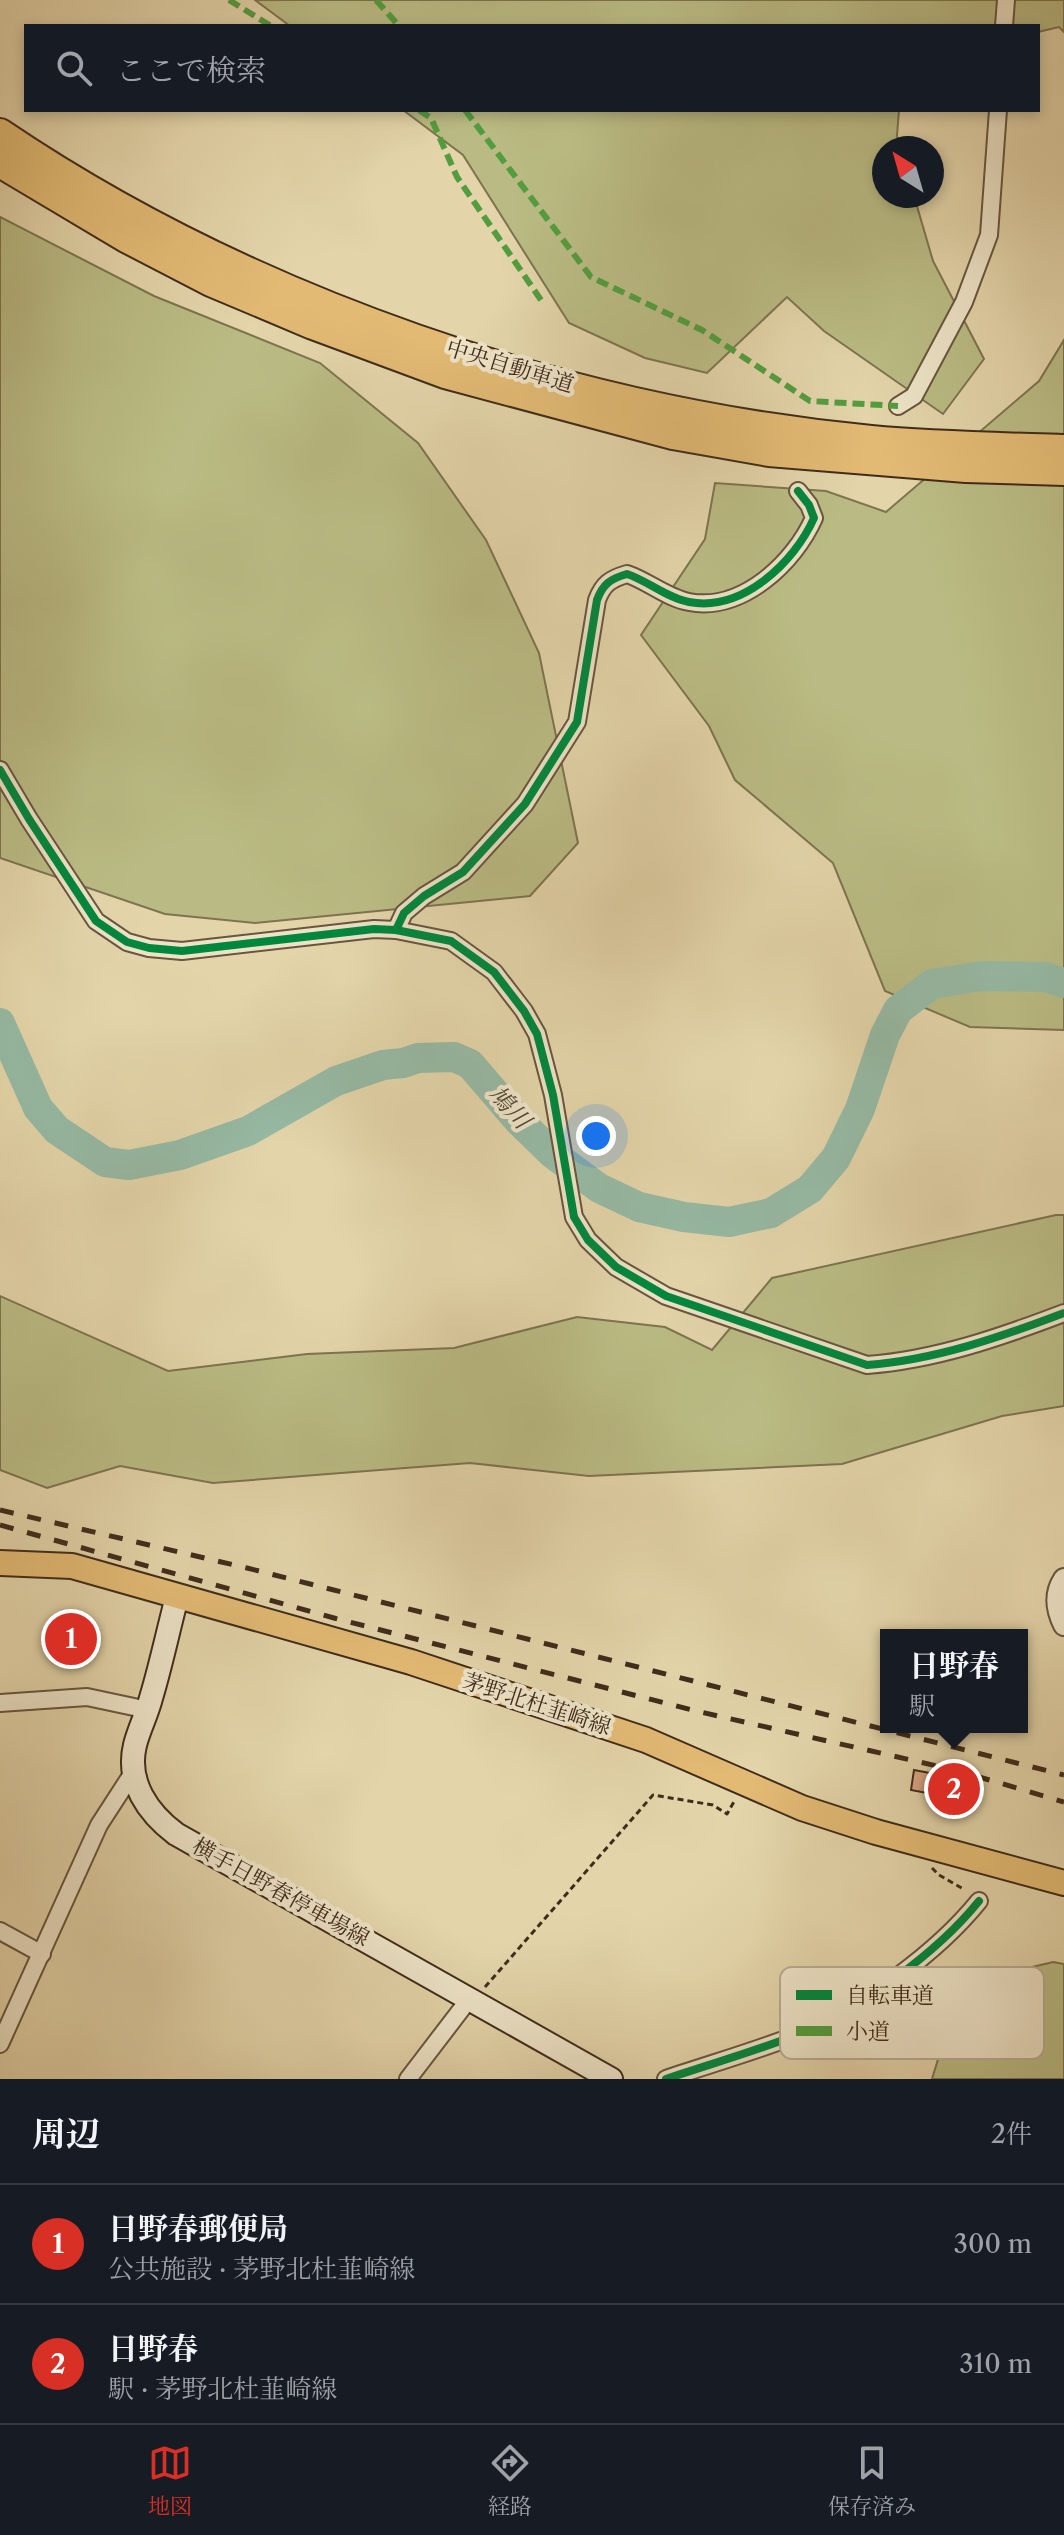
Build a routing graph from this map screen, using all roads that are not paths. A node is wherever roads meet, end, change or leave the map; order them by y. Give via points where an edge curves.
1 (1006, 0) edge
2 (1004, 24) edge
3 (998, 112) edge
4 (0, 133) edge
5 (0, 163) edge
6 (898, 406) dead end
7 (1064, 449) edge
8 (1064, 471) edge
9 (798, 491) dead end
10 (0, 770) edge
11 (396, 930) junction
12 (1064, 1313) edge
13 (0, 1563) edge
14 (1064, 1579) edge
15 (177, 1597) junction
16 (1064, 1625) edge
17 (0, 1703) edge
18 (148, 1710) junction
19 (134, 1771) junction
20 (1064, 1883) edge
21 (979, 1901) road end
22 (0, 1931) edge
23 (42, 1954) junction
24 (909, 1967) edge
25 (472, 1999) junction
26 (780, 2040) edge
27 (0, 2044) edge
28 (408, 2079) edge
29 (611, 2079) edge
30 (666, 2079) edge

1 - 2 street
3 - 6 street via 989,235 964,302 914,396
4 - 7 highway, 中央自動車道 via 138,216 222,259 323,303 552,381 682,412 869,440
5 - 8 highway, 中央自動車道 via 211,282 459,378 673,435 769,452 952,468
9 - 11 street via 814,518 806,536 777,570 743,593 690,602 627,574 602,586 577,722 525,804 463,872 404,913
10 - 11 street via 96,921 127,942 182,951
11 - 12 street via 451,941 494,972 524,1011 537,1034 553,1095 574,1217 588,1240 616,1267 653,1289 867,1365 955,1350
13 - 15 main road, 茅野北杜韮崎線 via 72,1566
14 - 16 street via 1057,1610
15 - 18 main road, 横手日野春停車場線
15 - 20 main road, 茅野北杜韮崎線 via 411,1662 646,1740 802,1808
17 - 18 street via 87,1697
18 - 19 main road, 横手日野春停車場線 via 135,1743
19 - 23 street via 99,1825
19 - 25 main road, 横手日野春停車場線 via 147,1806 176,1834
21 - 24 street via 959,1926
22 - 23 street
23 - 27 street
25 - 28 street
25 - 29 main road, 横手日野春停車場線
26 - 30 street

